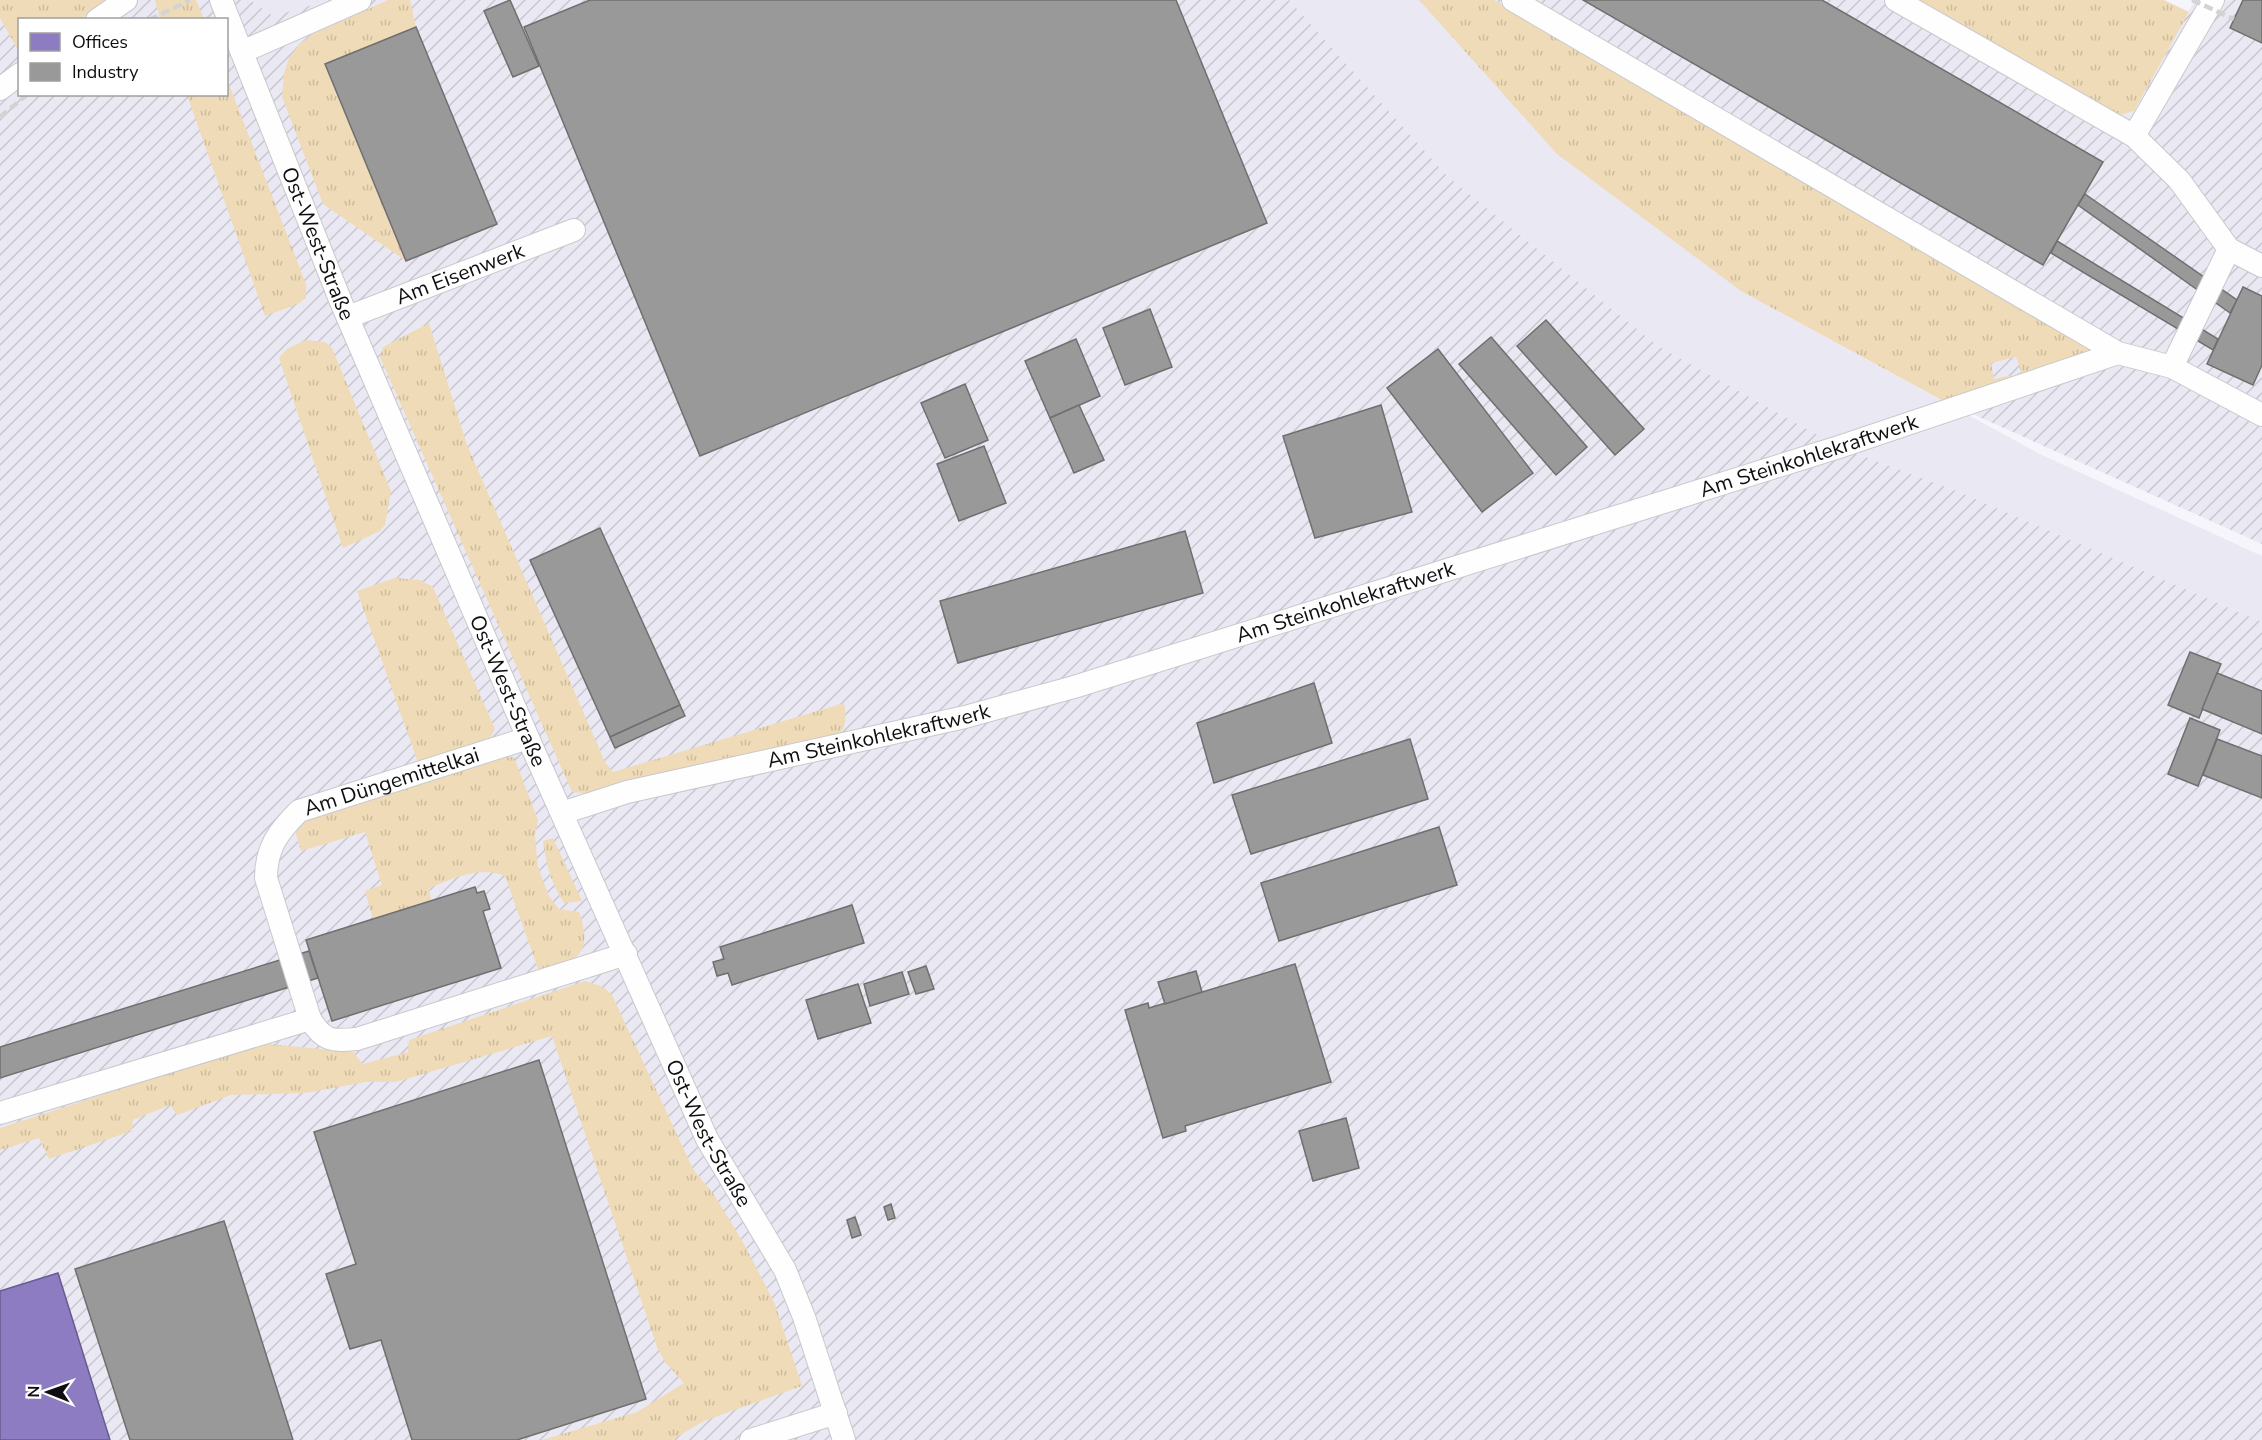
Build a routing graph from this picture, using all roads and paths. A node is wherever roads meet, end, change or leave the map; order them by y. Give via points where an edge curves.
1 (126, 0) edge
2 (221, 0) edge
3 (360, 0) edge
4 (1513, 0) edge
5 (1896, 0) edge
6 (2213, 0) edge
7 (101, 18) edge
8 (242, 52) junction
9 (18, 76) edge
10 (0, 89) edge
11 (2134, 136) junction
12 (573, 230) dead end
13 (2229, 249) junction
14 (2262, 266) edge
15 (348, 316) junction
16 (2118, 353) junction
17 (2172, 367) junction
18 (2260, 407) edge
19 (528, 738) junction
20 (562, 813) junction
21 (626, 954) junction
22 (310, 1019) junction
23 (0, 1113) edge
24 (836, 1413) junction
25 (751, 1440) edge
26 (844, 1440) edge

1 - 7 street
2 - 8 street, Ost-West-Straße
3 - 8 street
4 - 16 street
5 - 11 street
6 - 11 street
8 - 15 street, Ost-West-Straße
9 - 10 street
11 - 13 street via 2179,180
12 - 15 street, Am Eisenwerk
13 - 14 street
13 - 17 street
15 - 19 street, Ost-West-Straße
16 - 17 street
16 - 20 street, Am Steinkohlekraftwerk via 1892,430 1074,687 965,717 627,792
17 - 18 street
19 - 20 street, Ost-West-Straße
19 - 22 street, Am Düngemittelkai via 299,811 281,830 266,859 266,878
20 - 21 street, Ost-West-Straße
21 - 22 street, Am Düngemittelkai via 357,1039 334,1041 319,1034
21 - 24 street, Ost-West-Straße via 707,1139 785,1270
22 - 23 street
24 - 25 street
24 - 26 street, Ost-West-Straße

